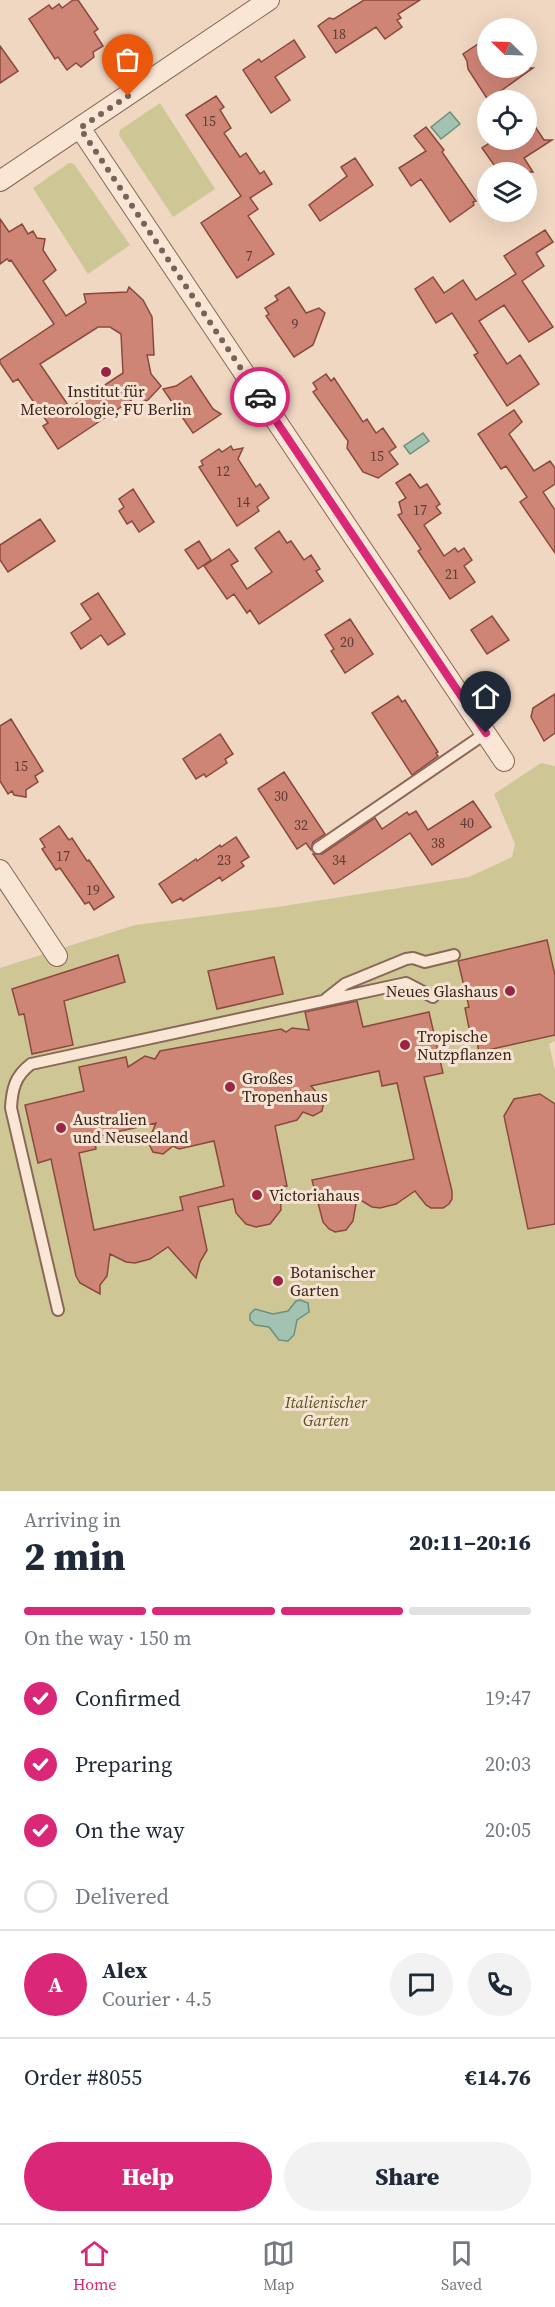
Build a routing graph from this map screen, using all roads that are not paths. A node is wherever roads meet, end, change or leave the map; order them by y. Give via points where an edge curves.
1 (269, 0) edge
2 (80, 128) junction
3 (0, 181) edge
4 (486, 733) junction
5 (504, 761) dead end
6 (318, 848) dead end
7 (0, 870) edge
8 (454, 955) dead end
9 (57, 956) dead end
10 (433, 997) dead end
11 (324, 1001) junction
12 (58, 1310) dead end

1 - 2 street
2 - 3 street
2 - 4 street
4 - 5 street
4 - 6 lane
7 - 9 street
8 - 11 lane via 426,962 406,959 345,984
10 - 11 lane via 406,983
11 - 12 lane via 31,1064 24,1069 12,1089 11,1108

